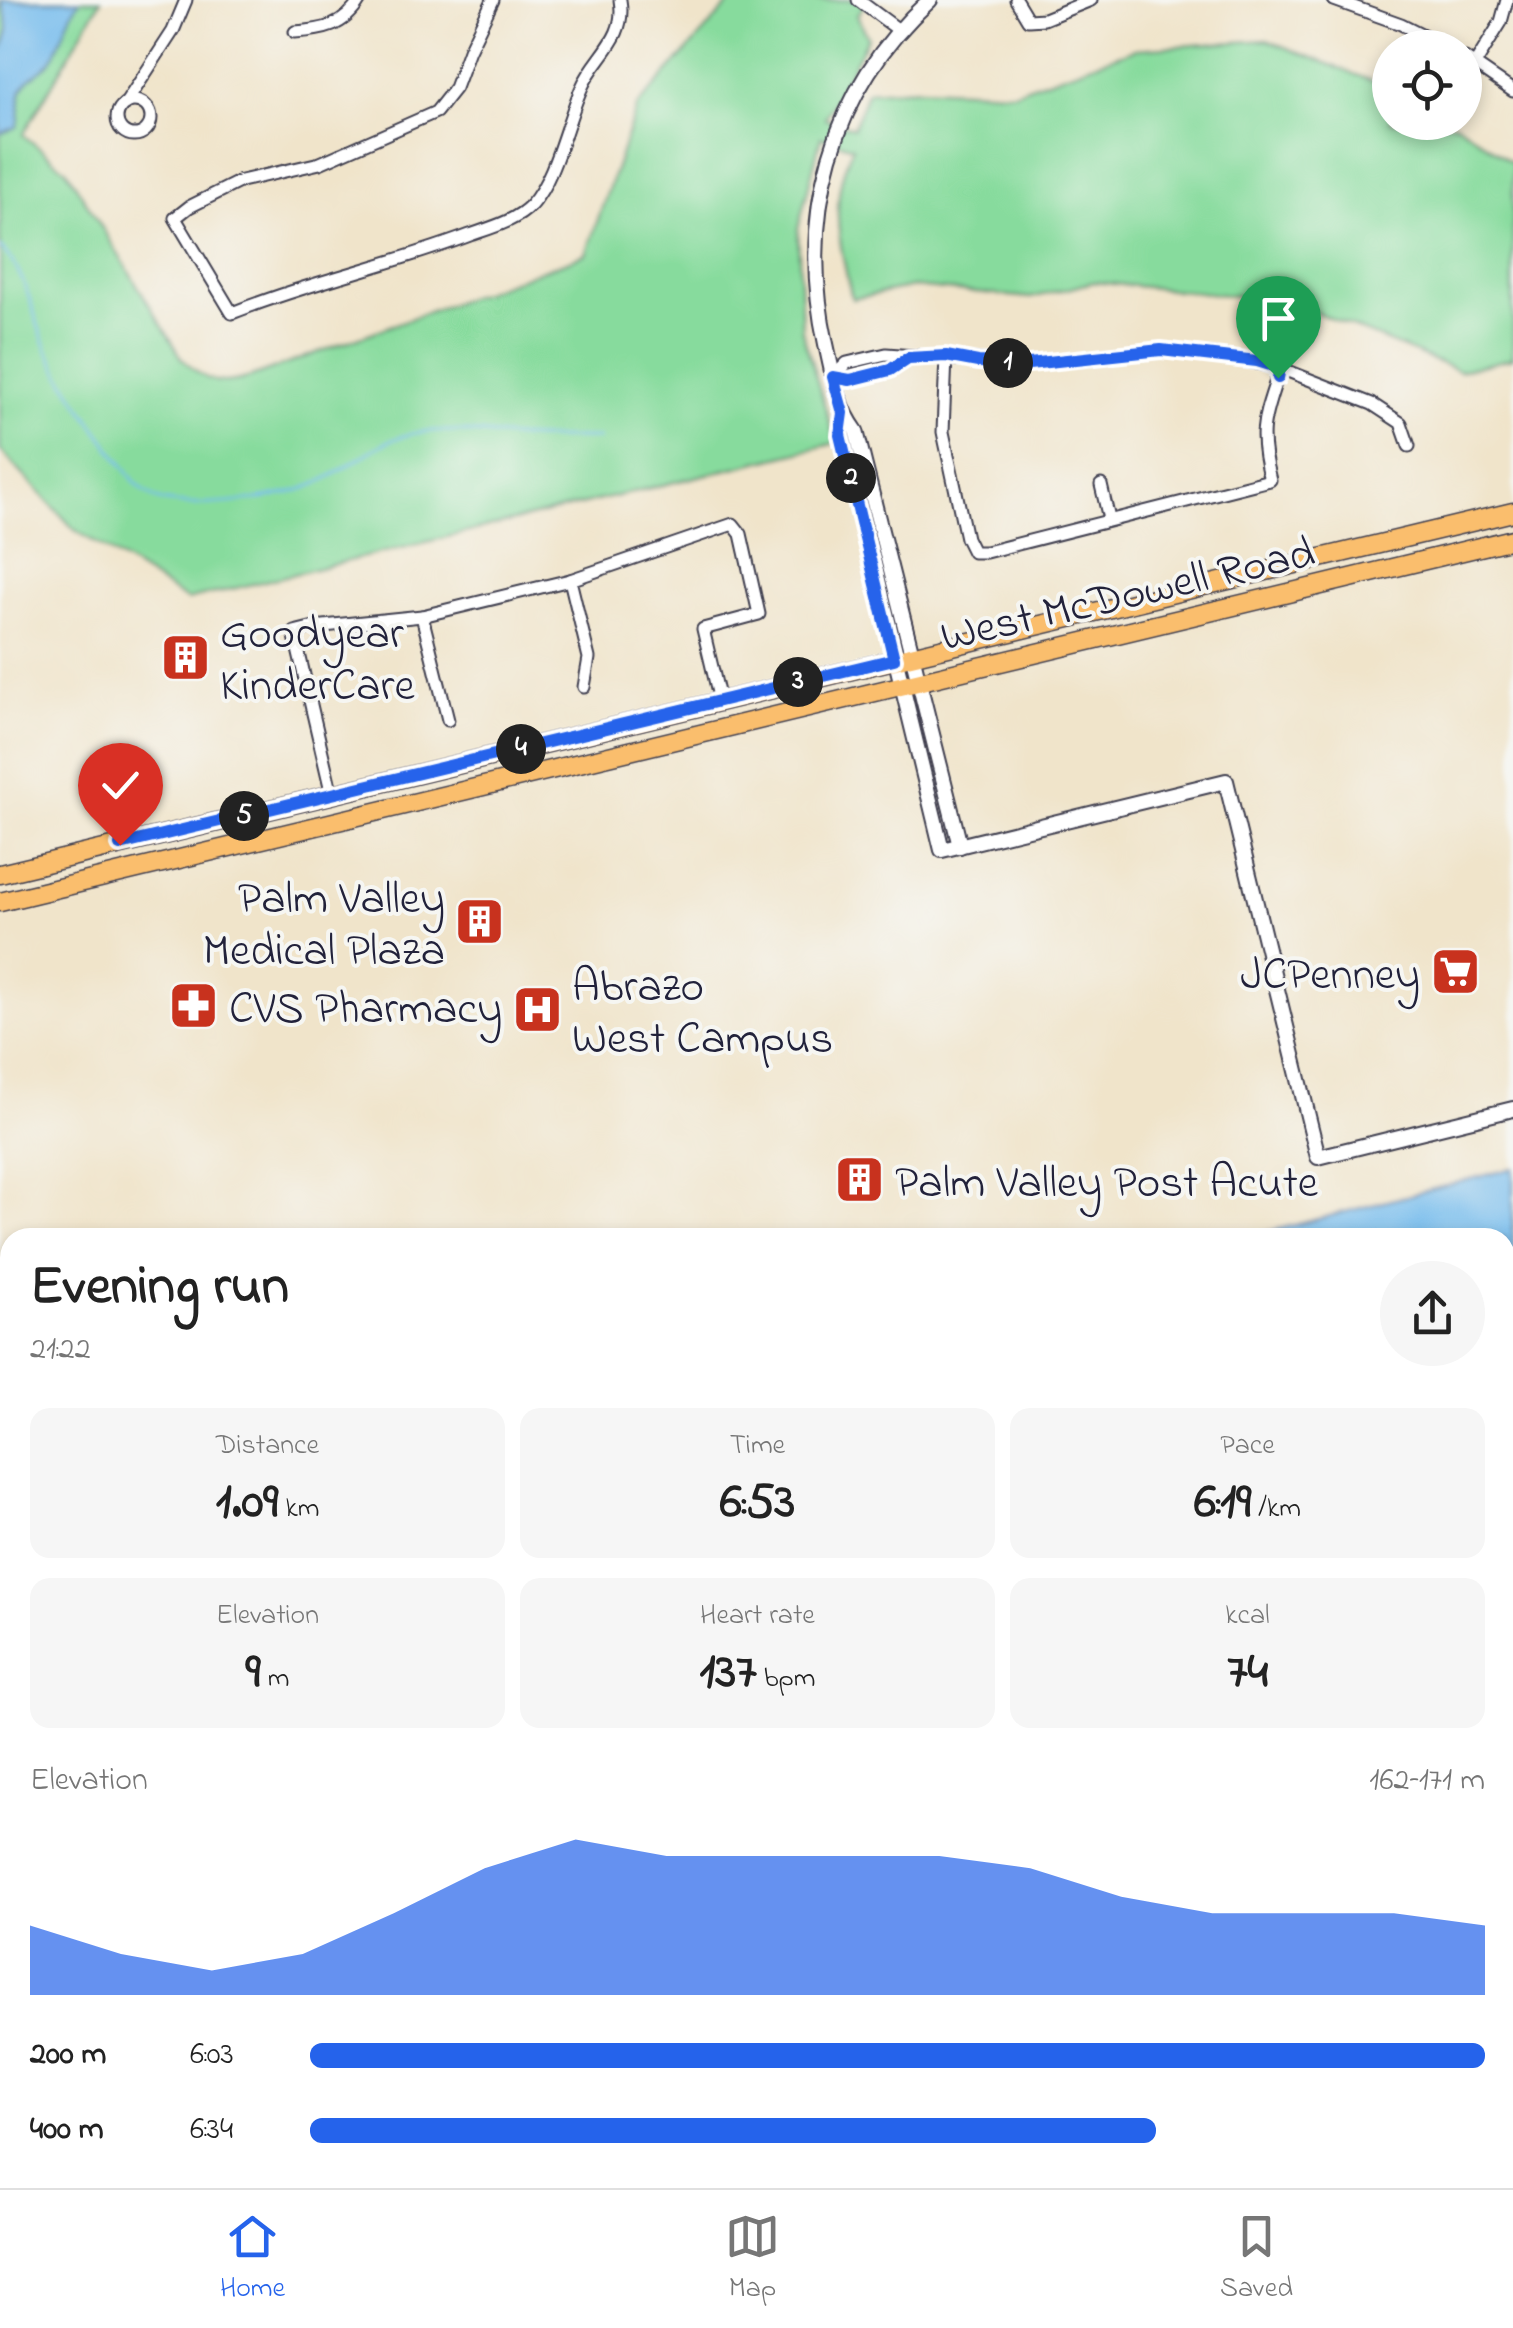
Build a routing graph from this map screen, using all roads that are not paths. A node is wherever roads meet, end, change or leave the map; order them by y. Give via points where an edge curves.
1 (186, 0) edge
2 (360, 0) edge
3 (494, 0) edge
4 (620, 0) edge
5 (858, 0) edge
6 (930, 0) edge
7 (1016, 0) edge
8 (1091, 0) edge
9 (1334, 0) edge
10 (1506, 0) edge
11 (1413, 30) edge
12 (900, 31) junction
13 (294, 32) dead end
14 (1482, 46) edge
15 (1482, 69) edge
16 (137, 89) junction
17 (1513, 91) edge
18 (126, 103) junction
19 (144, 104) junction
20 (946, 356) junction
21 (1280, 368) junction
22 (833, 377) junction
23 (1408, 446) dead end
24 (1101, 485) dead end
25 (1513, 512) edge
26 (1108, 519) junction
27 (1457, 525) junction
28 (1513, 539) edge
29 (1463, 550) junction
30 (570, 580) junction
31 (422, 616) junction
32 (903, 657) junction
33 (919, 680) junction
34 (900, 684) junction
35 (584, 687) dead end
36 (720, 701) junction
37 (448, 720) dead end
38 (332, 795) junction
39 (120, 845) junction
40 (960, 846) junction
41 (127, 872) junction
42 (0, 874) edge
43 (0, 902) edge
44 (1513, 1109) edge

1 - 16 street
2 - 13 street via 338,25
3 - 4 street via 456,88 436,112 320,163 242,181 176,218 232,314 524,211 544,186 584,81 620,28
5 - 12 street
6 - 12 street
7 - 8 street via 1028,20
9 - 11 street
10 - 14 street via 1501,22
12 - 22 street via 862,82 821,191 814,251
15 - 17 street
16 - 18 street
16 - 19 street
18 - 19 street
18 - 19 street via 116,122 132,136 150,123
20 - 21 street via 1029,364 1161,350
20 - 22 street via 886,354 847,363
20 - 26 street via 943,432 973,552
21 - 23 street via 1372,404 1401,423
21 - 26 street via 1262,422 1270,480
22 - 32 street via 843,413 840,435
24 - 26 street
25 - 27 main road, West McDowell Road
27 - 29 main road
27 - 32 main road, West McDowell Road
28 - 29 main road, West McDowell Road
29 - 33 main road, West McDowell Road
30 - 31 street
30 - 35 street via 589,658
30 - 36 street via 734,524 759,614 703,629
31 - 37 street
31 - 38 street via 294,632
32 - 33 street
32 - 34 street
32 - 36 main road, West McDowell Road
33 - 34 main road, West McDowell Road
33 - 40 street
34 - 40 street via 942,850
34 - 41 main road, West McDowell Road
36 - 38 main road, West McDowell Road
38 - 39 main road, West McDowell Road
39 - 41 main road
39 - 42 main road, West McDowell Road
40 - 44 street via 1226,781 1318,1157
41 - 43 main road, West McDowell Road

